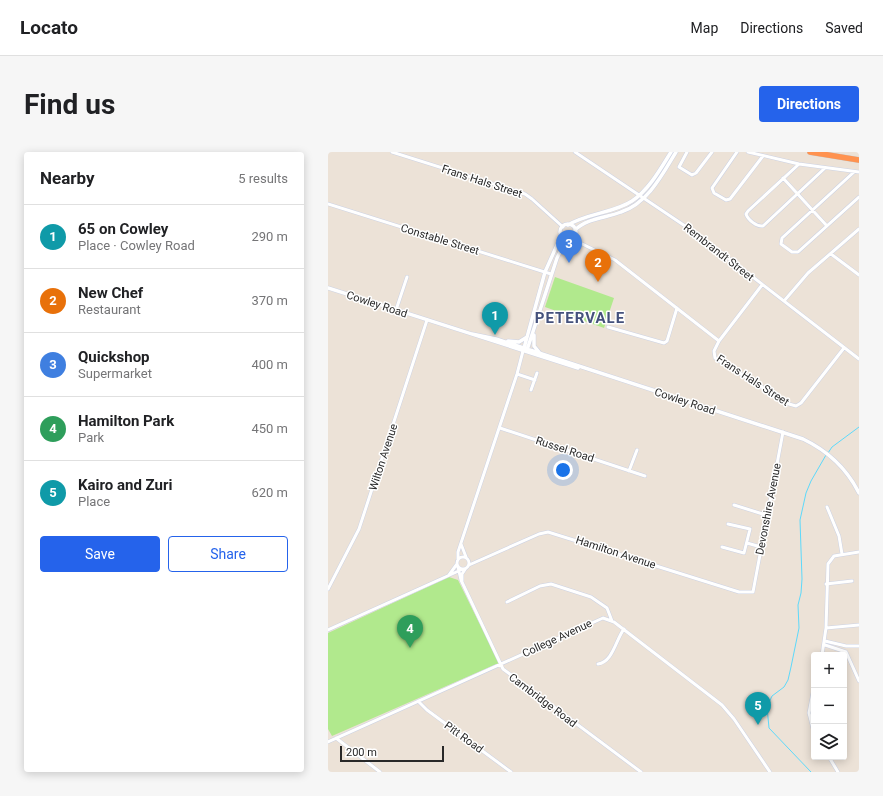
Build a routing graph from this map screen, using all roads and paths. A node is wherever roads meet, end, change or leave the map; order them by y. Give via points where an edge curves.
1 (392, 152) edge
2 (575, 152) edge
3 (672, 152) edge
4 (676, 152) edge
5 (687, 152) edge
6 (712, 152) edge
7 (737, 152) edge
8 (748, 152) edge
9 (810, 152) edge
10 (763, 156) junction
11 (859, 160) edge
12 (799, 164) junction
13 (825, 168) junction
14 (854, 172) junction
15 (859, 172) edge
16 (783, 178) junction
17 (797, 194) junction
18 (639, 195) junction
19 (859, 197) edge
20 (644, 198) junction
21 (328, 204) edge
22 (812, 211) junction
23 (568, 225) junction
24 (827, 226) junction
25 (563, 227) junction
26 (859, 229) edge
27 (575, 230) junction
28 (561, 236) junction
29 (573, 237) junction
30 (566, 240) junction
31 (831, 254) junction
32 (545, 272) junction
33 (551, 274) junction
34 (859, 275) edge
35 (407, 277) dead end
36 (762, 285) junction
37 (328, 288) edge
38 (784, 302) junction
39 (677, 308) junction
40 (396, 310) junction
41 (427, 320) junction
42 (608, 327) dead end
43 (534, 331) junction
44 (472, 334) junction
45 (528, 335) junction
46 (496, 339) junction
47 (719, 341) junction
48 (844, 348) junction
49 (525, 350) junction
50 (544, 355) junction
51 (859, 359) edge
52 (587, 370) junction
53 (537, 373) dead end
54 (517, 374) junction
55 (534, 380) junction
56 (531, 390) dead end
57 (500, 428) junction
58 (783, 432) junction
59 (637, 450) dead end
60 (629, 471) junction
61 (645, 476) dead end
62 (859, 482) edge
63 (855, 485) junction
64 (859, 493) edge
65 (734, 505) dead end
66 (827, 507) dead end
67 (766, 515) junction
68 (728, 524) dead end
69 (747, 543) junction
70 (461, 544) junction
71 (722, 546) dead end
72 (761, 547) junction
73 (859, 552) edge
74 (842, 554) junction
75 (467, 558) junction
76 (458, 559) junction
77 (477, 561) junction
78 (457, 565) junction
79 (469, 565) junction
80 (465, 569) junction
81 (459, 572) junction
82 (451, 575) junction
83 (447, 577) junction
84 (462, 582) junction
85 (852, 582) dead end
86 (826, 584) junction
87 (754, 587) joint
88 (328, 589) edge
89 (507, 602) dead end
90 (612, 621) junction
91 (859, 626) edge
92 (826, 628) junction
93 (624, 629) junction
94 (328, 630) edge
95 (825, 643) junction
96 (859, 646) edge
97 (823, 652) edge
98 (500, 664) junction
99 (598, 664) dead end
100 (859, 681) edge
101 (814, 688) edge
102 (418, 701) junction
103 (812, 724) edge
104 (336, 738) junction
105 (328, 742) edge
106 (830, 760) edge
107 (380, 772) edge
108 (511, 772) edge
109 (641, 772) edge
110 (770, 772) edge
111 (838, 772) edge

1 - 25 street, Frans Hals Street via 525,194
2 - 18 street, Rembrandt Street
3 - 18 street
4 - 20 street
5 - 6 street via 679,168 692,175
7 - 10 street via 712,188 714,193 726,200 730,199
8 - 10 street
9 - 11 highway
10 - 12 street
12 - 13 street
12 - 16 street
13 - 14 street
13 - 17 street
14 - 15 street
14 - 22 street
16 - 17 street
16 - 17 street via 748,211 747,217 763,226
17 - 22 street
18 - 20 street, Rembrandt Street
18 - 23 street via 629,203 584,217
19 - 24 street
20 - 27 street via 628,210 588,222
20 - 36 street, Rembrandt Street via 697,234
21 - 32 street, Constable Street
22 - 24 street
22 - 24 street via 782,238 781,244 796,253
23 - 25 street
23 - 27 street
25 - 28 street via 560,231
26 - 31 street
27 - 29 street
28 - 30 street
28 - 32 street
29 - 30 street
29 - 39 street, Frans Hals Street via 615,260
30 - 33 street
31 - 34 street
31 - 38 street via 808,273
32 - 33 street, Constable Street
32 - 45 street
33 - 43 street
35 - 40 street
36 - 38 street, Rembrandt Street
36 - 47 street
37 - 40 street, Cowley Road
38 - 48 street, Rembrandt Street
39 - 42 street via 667,341 664,343
39 - 47 street, Frans Hals Street
40 - 41 street, Cowley Road
41 - 44 street, Cowley Road
41 - 88 street, Wilton Avenue via 359,529
43 - 49 street
43 - 50 street via 535,348
44 - 46 street, Cowley Road
44 - 49 street, Cowley Road
45 - 46 street via 519,342
45 - 49 street
46 - 49 street, Cowley Road
47 - 48 street, Frans Hals Street via 714,354 716,358 794,406 801,403
48 - 51 street, Rembrandt Street
49 - 50 street, Cowley Road
49 - 52 street, Cowley Road
49 - 54 street
50 - 52 street, Cowley Road
52 - 58 street, Cowley Road
53 - 55 street
54 - 55 street
54 - 57 street
55 - 56 street
57 - 60 street, Russel Road
57 - 70 street
58 - 63 street, Cowley Road via 813,443 825,451 845,470
58 - 67 street, Devonshire Avenue
59 - 60 street
60 - 61 street, Russel Road
62 - 63 street
63 - 64 street, Cowley Road
65 - 67 street
66 - 74 street via 839,536
67 - 72 street, Devonshire Avenue
68 - 69 street via 750,529
69 - 71 street via 744,553
69 - 72 street
70 - 75 street
70 - 76 street
72 - 87 street, Devonshire Avenue
73 - 74 street
74 - 86 street via 834,556 829,561
75 - 76 street
75 - 77 street
75 - 79 street
76 - 78 street
77 - 79 street, Hamilton Avenue
77 - 87 street, Hamilton Avenue via 548,532 739,592 753,592
78 - 80 street
78 - 81 street, Cambridge Road
78 - 83 street
79 - 80 street
80 - 81 street
80 - 84 street
81 - 82 street
81 - 84 street, Cambridge Road
82 - 83 street
82 - 84 street
83 - 94 street
84 - 98 street, Cambridge Road
85 - 86 street
86 - 92 street
89 - 90 street via 540,586 551,584 591,597 607,608
90 - 93 street
90 - 98 street, College Avenue via 606,618 597,619
91 - 92 street
92 - 95 street
93 - 99 street via 614,650 603,663
93 - 110 street via 726,709
95 - 96 street
95 - 97 street
95 - 100 street via 846,652
98 - 102 street, College Avenue
98 - 109 street, Cambridge Road via 510,676
101 - 103 street via 809,713
102 - 104 street, College Avenue
102 - 108 street, Pitt Road
104 - 105 street, College Avenue
104 - 107 street
106 - 111 street

